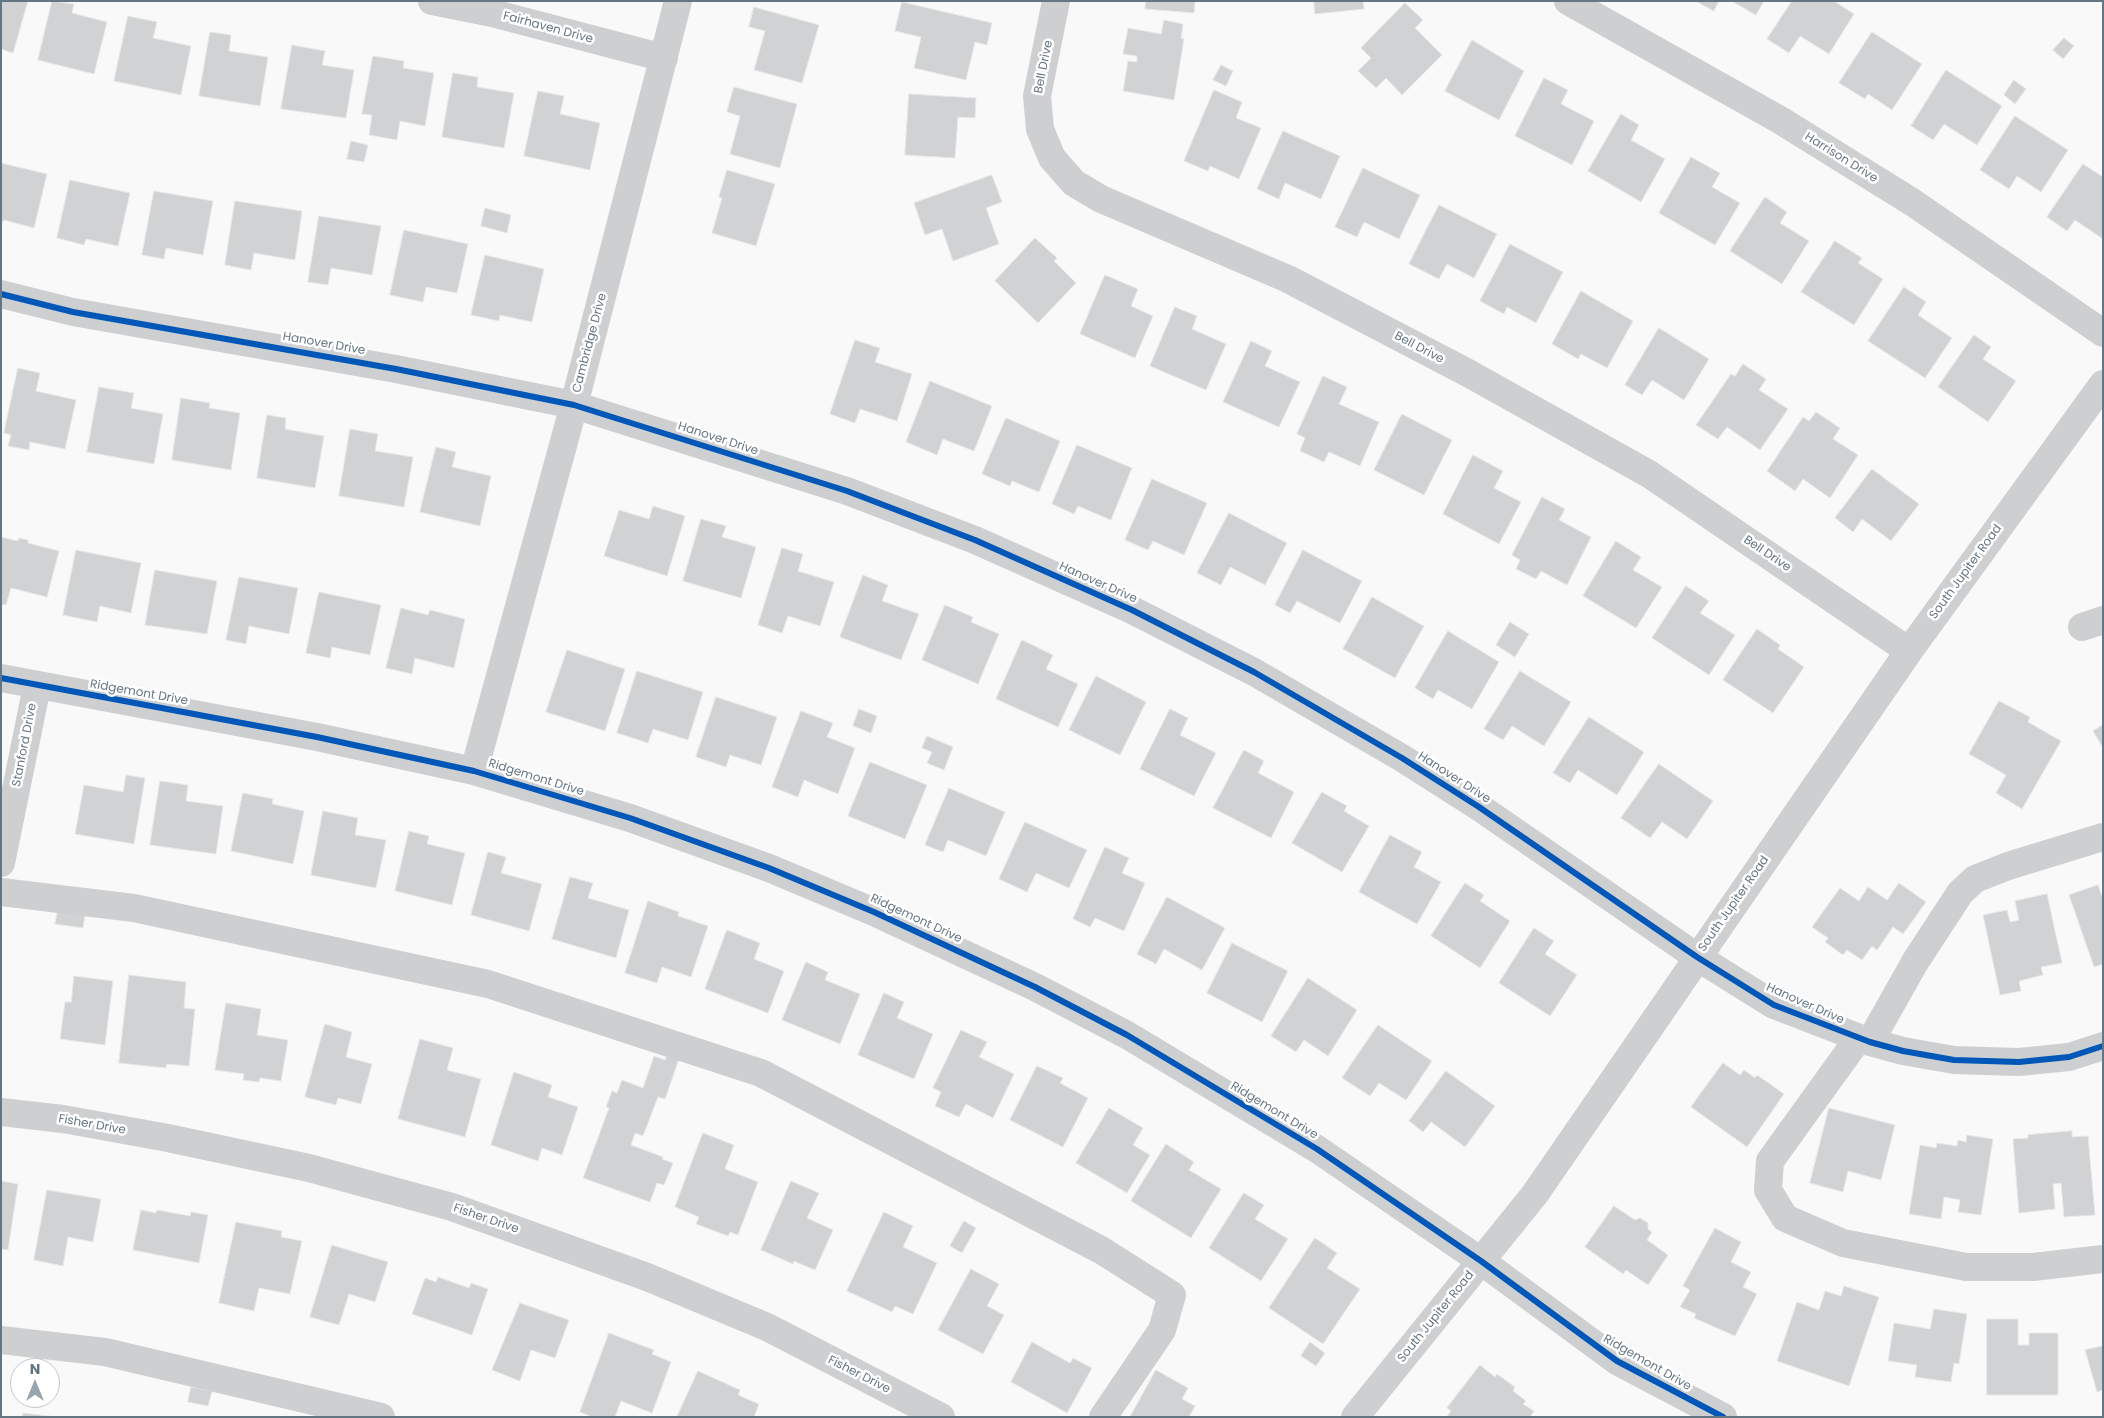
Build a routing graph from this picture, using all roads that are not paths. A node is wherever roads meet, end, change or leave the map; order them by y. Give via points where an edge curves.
1 (432, 1) edge
2 (678, 1) edge
3 (1056, 1) edge
4 (1568, 1) edge
5 (664, 58) junction
6 (1, 294) edge
7 (2103, 332) edge
8 (2103, 384) edge
9 (574, 405) junction
10 (1909, 651) junction
11 (1, 678) edge
12 (36, 686) junction
13 (474, 771) junction
14 (2103, 837) edge
15 (1, 863) edge
16 (1, 892) edge
17 (1697, 957) junction
18 (1864, 1040) junction
19 (2103, 1046) edge
20 (1, 1112) edge
21 (2103, 1260) edge
22 (1481, 1261) junction
23 (1, 1340) edge
24 (381, 1417) edge
25 (941, 1417) edge
26 (1103, 1417) edge
27 (1355, 1417) edge
28 (1723, 1417) edge

1 - 5 street, Fairhaven Drive via 492,13
2 - 5 street, Cambridge Drive
3 - 10 street, Bell Drive via 1037,96 1040,128 1052,158 1074,183 1101,199 1288,279 1468,373 1649,474
4 - 7 street, Harrison Drive via 1780,120 1912,202
5 - 9 street, Cambridge Drive
6 - 9 street, Hanover Drive via 73,312 396,368
8 - 10 street, South Jupiter Road
9 - 13 street, Cambridge Drive
9 - 17 street, Hanover Drive via 847,491 975,540 1132,610 1254,672 1402,758
10 - 17 street, South Jupiter Road
11 - 12 street, Ridgemont Drive
12 - 13 street, Ridgemont Drive via 317,737
12 - 15 street, Stanford Drive
13 - 22 street, Ridgemont Drive via 630,818 770,868 1035,987 1127,1035 1317,1149
14 - 18 street via 1975,879 1960,893
16 - 26 street via 134,908 488,984 761,1073 1101,1250 1172,1296 1162,1330
17 - 18 street, Hanover Drive via 1774,1005
17 - 22 street, South Jupiter Road via 1535,1194
18 - 19 street, Hanover Drive via 1954,1060 2019,1062 2070,1057
18 - 21 street via 1770,1161 1768,1190 1785,1218 1843,1243 1966,1267 2033,1267
20 - 25 street, Fisher Drive via 62,1119 309,1168 452,1207 647,1277 766,1327
22 - 27 street, South Jupiter Road
22 - 28 street, Ridgemont Drive via 1617,1361
23 - 24 street via 105,1352

